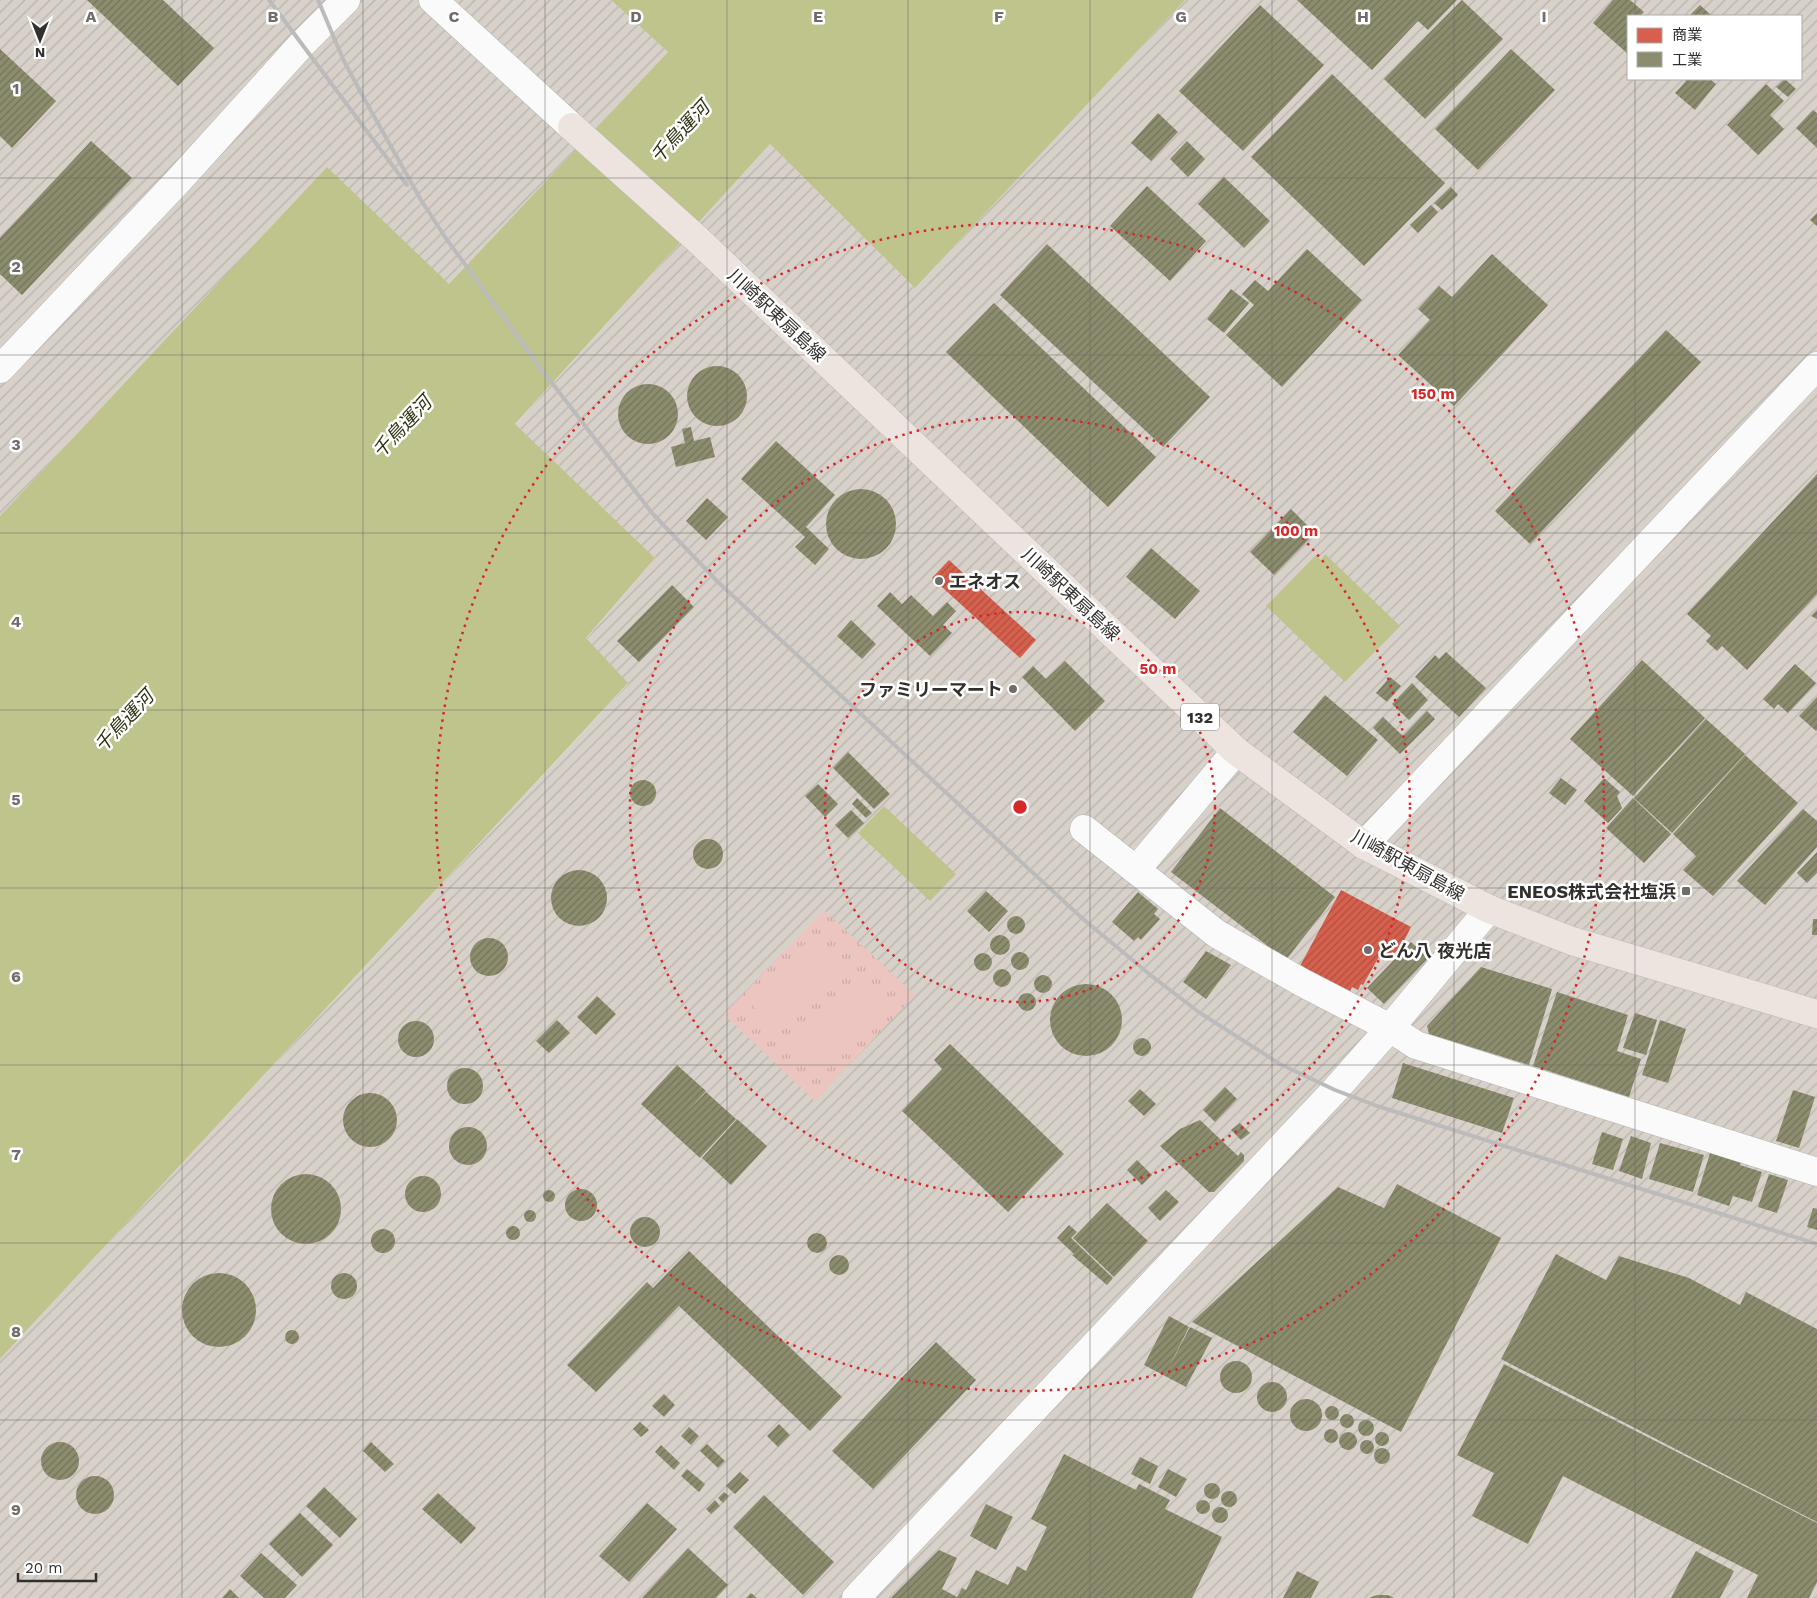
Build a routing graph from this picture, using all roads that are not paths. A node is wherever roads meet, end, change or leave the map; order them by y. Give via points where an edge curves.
1 (346, 0) edge
2 (433, 0) edge
3 (572, 127) joint
4 (1817, 366) edge
5 (0, 369) edge
6 (1236, 751) junction
7 (1084, 829) dead end
8 (1364, 845) junction
9 (1136, 870) junction
10 (1489, 909) junction
11 (1817, 1014) edge
12 (1390, 1028) junction
13 (1817, 1172) edge
14 (856, 1598) edge

1 - 5 street
2 - 3 street, 川崎駅東扇島線 / 132
3 - 6 highway, 川崎駅東扇島線 / 132 via 698,240
4 - 8 street
6 - 8 highway, 川崎駅東扇島線 / 132
6 - 9 street
7 - 9 street
8 - 10 highway, 川崎駅東扇島線 / 132
9 - 12 street via 1217,934 1302,984
10 - 11 highway, 川崎駅東扇島線 / 132 via 1572,941
10 - 12 street
12 - 13 street via 1416,1045
12 - 14 street via 1314,1113

